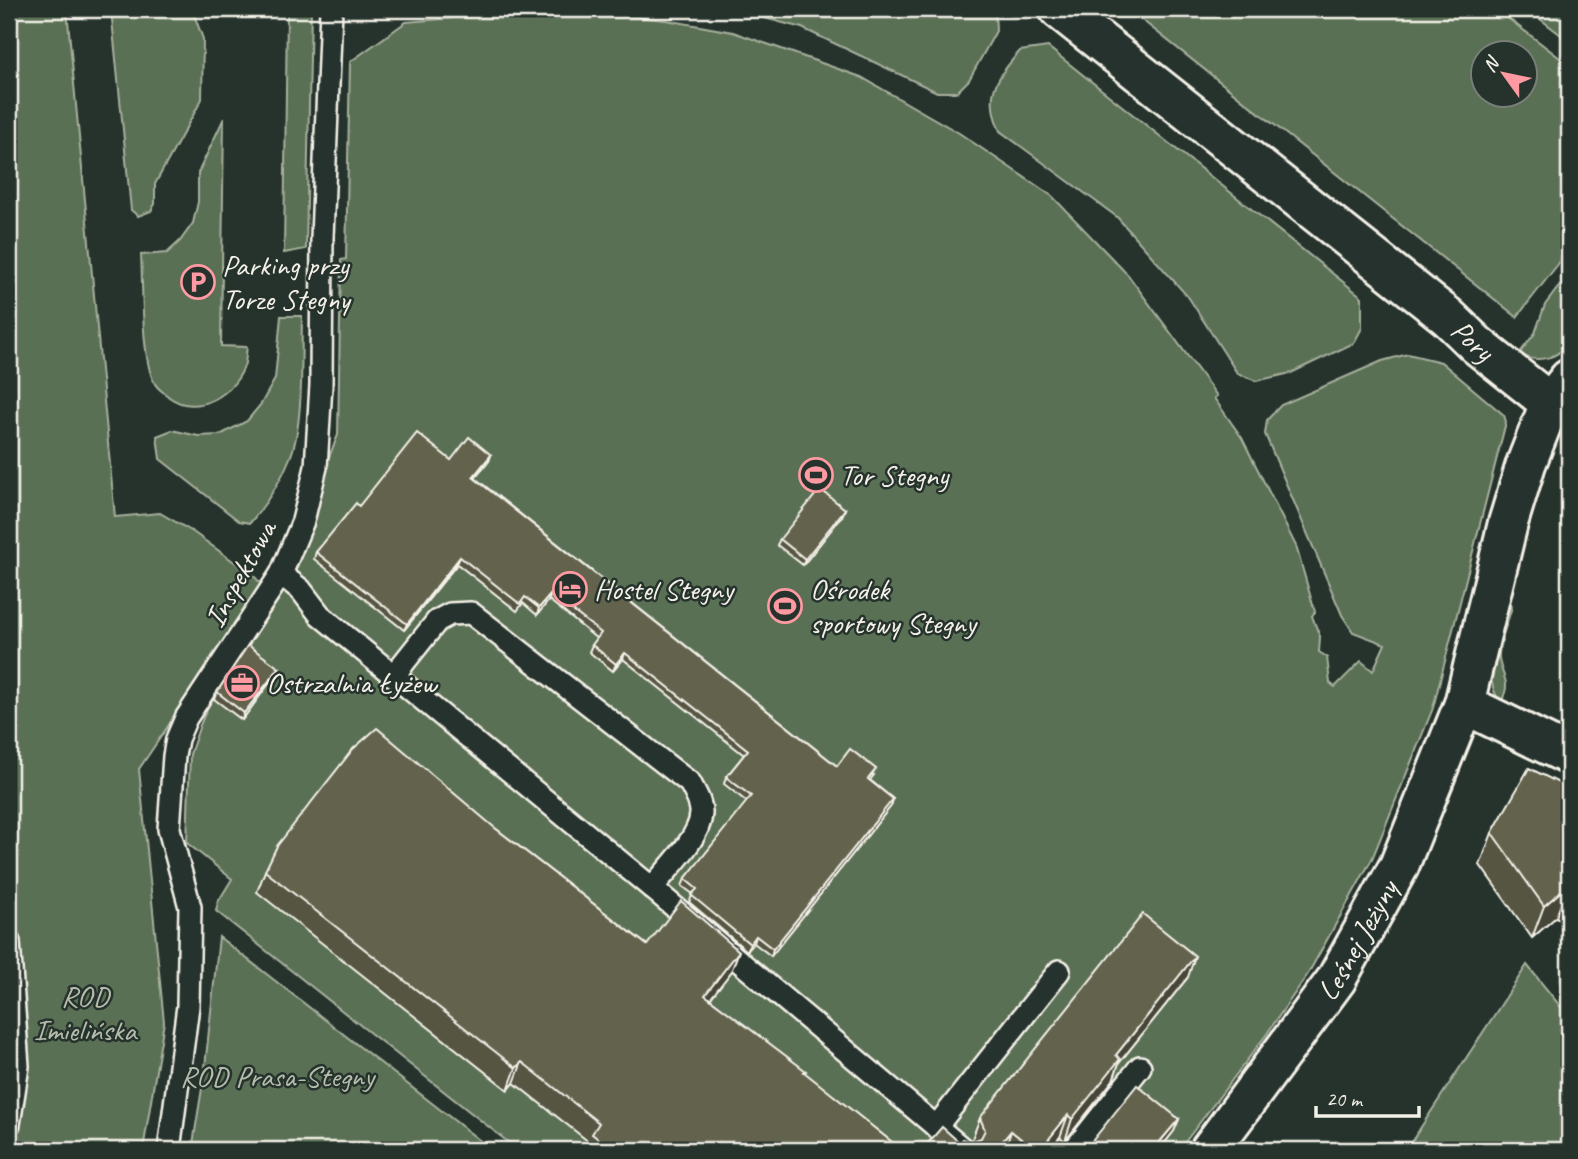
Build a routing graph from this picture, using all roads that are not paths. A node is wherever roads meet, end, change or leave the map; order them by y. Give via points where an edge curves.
1 (331, 9) edge
2 (1059, 9) edge
3 (1560, 391) edge
4 (281, 574) junction
5 (394, 675) junction
6 (1464, 704) junction
7 (1569, 755) edge
8 (652, 888) junction
9 (9, 942) edge
10 (1059, 971) dead end
11 (1140, 1067) dead end
12 (9, 1124) edge
13 (936, 1127) junction
14 (169, 1150) edge
15 (964, 1150) edge
16 (1074, 1150) edge
17 (1210, 1150) edge

1 - 4 lane, Inspektowa via 316,467 303,521
2 - 3 street, Pory via 1448,317 1477,345
3 - 6 street, Pory via 1526,464
4 - 5 lane via 320,615
4 - 14 lane, Inspektowa via 186,718 177,739 169,829 190,907 188,1006
5 - 8 lane
5 - 8 lane via 437,621 450,614 471,613 690,783 700,802 699,826
6 - 7 street
6 - 17 street, Leśnej Jeżyny via 1399,866 1336,980
8 - 13 lane
9 - 12 lane via 18,1066
10 - 13 lane
11 - 16 lane
13 - 15 lane

